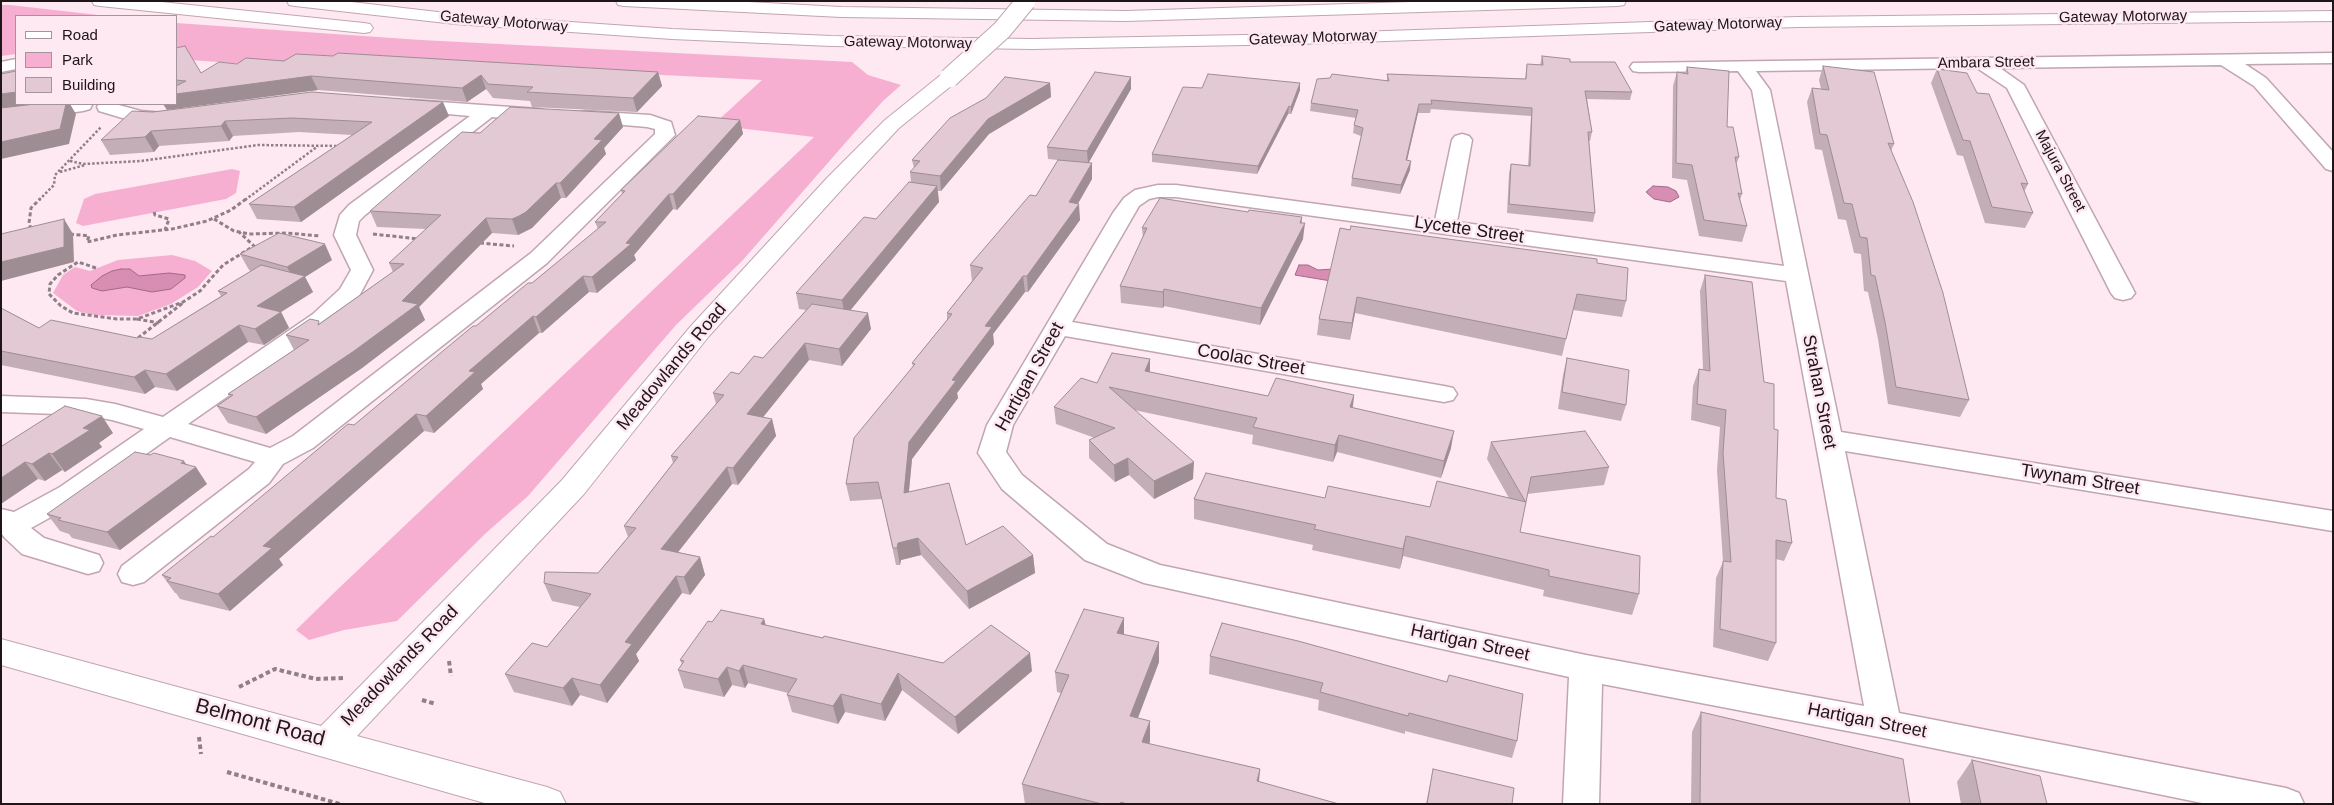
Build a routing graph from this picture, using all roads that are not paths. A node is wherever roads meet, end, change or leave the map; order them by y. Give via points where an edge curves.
1 (100, 1) edge
2 (295, 1) edge
3 (624, 1) edge
4 (1026, 1) edge
5 (1618, 1) edge
6 (2333, 16) edge
7 (567, 28) junction
8 (384, 29) dead end
9 (423, 32) dead end
10 (2333, 58) edge
11 (2226, 60) junction
12 (1981, 63) junction
13 (15, 64) edge
14 (1743, 66) junction
15 (1, 67) edge
16 (1639, 67) dead end
17 (391, 104) edge
18 (102, 106) edge
19 (487, 112) junction
20 (1, 116) edge
21 (181, 117) edge
22 (1462, 140) dead end
23 (2333, 165) edge
24 (1142, 194) joint
25 (1446, 226) junction
26 (1796, 274) junction
27 (2123, 293) dead end
28 (1057, 327) junction
29 (1444, 394) dead end
30 (1, 404) edge
31 (167, 426) junction
32 (1828, 439) junction
33 (273, 458) junction
34 (9, 521) edge
35 (2333, 521) edge
36 (88, 563) dead end
37 (133, 574) dead end
38 (1, 652) edge
39 (1586, 668) junction
40 (1884, 724) junction
41 (328, 742) junction
42 (547, 804) edge
43 (1580, 804) edge
44 (2286, 804) edge

1 - 8 main road
2 - 7 main road, Gateway Motorway
3 - 5 main road, Gateway Motorway via 841,12 1066,16 1244,14
4 - 41 main road, Meadowlands Road, bridge via 1002,30 892,124 836,183 700,331 573,487
6 - 7 main road, Gateway Motorway via 1807,22 1041,44 831,41
7 - 9 main road via 487,36
10 - 11 street, Ambara Street
11 - 12 street, Ambara Street
11 - 23 street via 2260,82
12 - 14 street, Ambara Street
12 - 27 street, Majura Street via 2015,85
13 - 15 street
14 - 16 street, Ambara Street
14 - 26 street, Strahan Street via 1761,90
17 - 19 street
18 - 20 street
18 - 21 street via 151,118
19 - 31 street via 356,210 348,220 345,235 362,270 350,293 322,319
19 - 33 street via 650,121 664,126 665,136 547,250 303,442
22 - 25 street
24 - 25 street, Lycette Street via 1176,191
24 - 28 street, Hartigan Street via 1127,207
25 - 26 street, Lycette Street
26 - 32 street, Strahan Street
28 - 29 street, Coolac Street
28 - 39 street, Hartigan Street via 1000,424 992,452 1012,482 1096,552 1155,575
30 - 31 street via 86,407
31 - 33 street
31 - 34 street via 70,494
32 - 35 street, Twynam Street
32 - 40 street, Strahan Street
33 - 37 street via 259,476
34 - 36 street via 15,531 34,546
38 - 41 main road, Belmont Road
39 - 40 street, Hartigan Street
39 - 43 street
40 - 44 street, Hartigan Street
41 - 42 main road, Belmont Road

